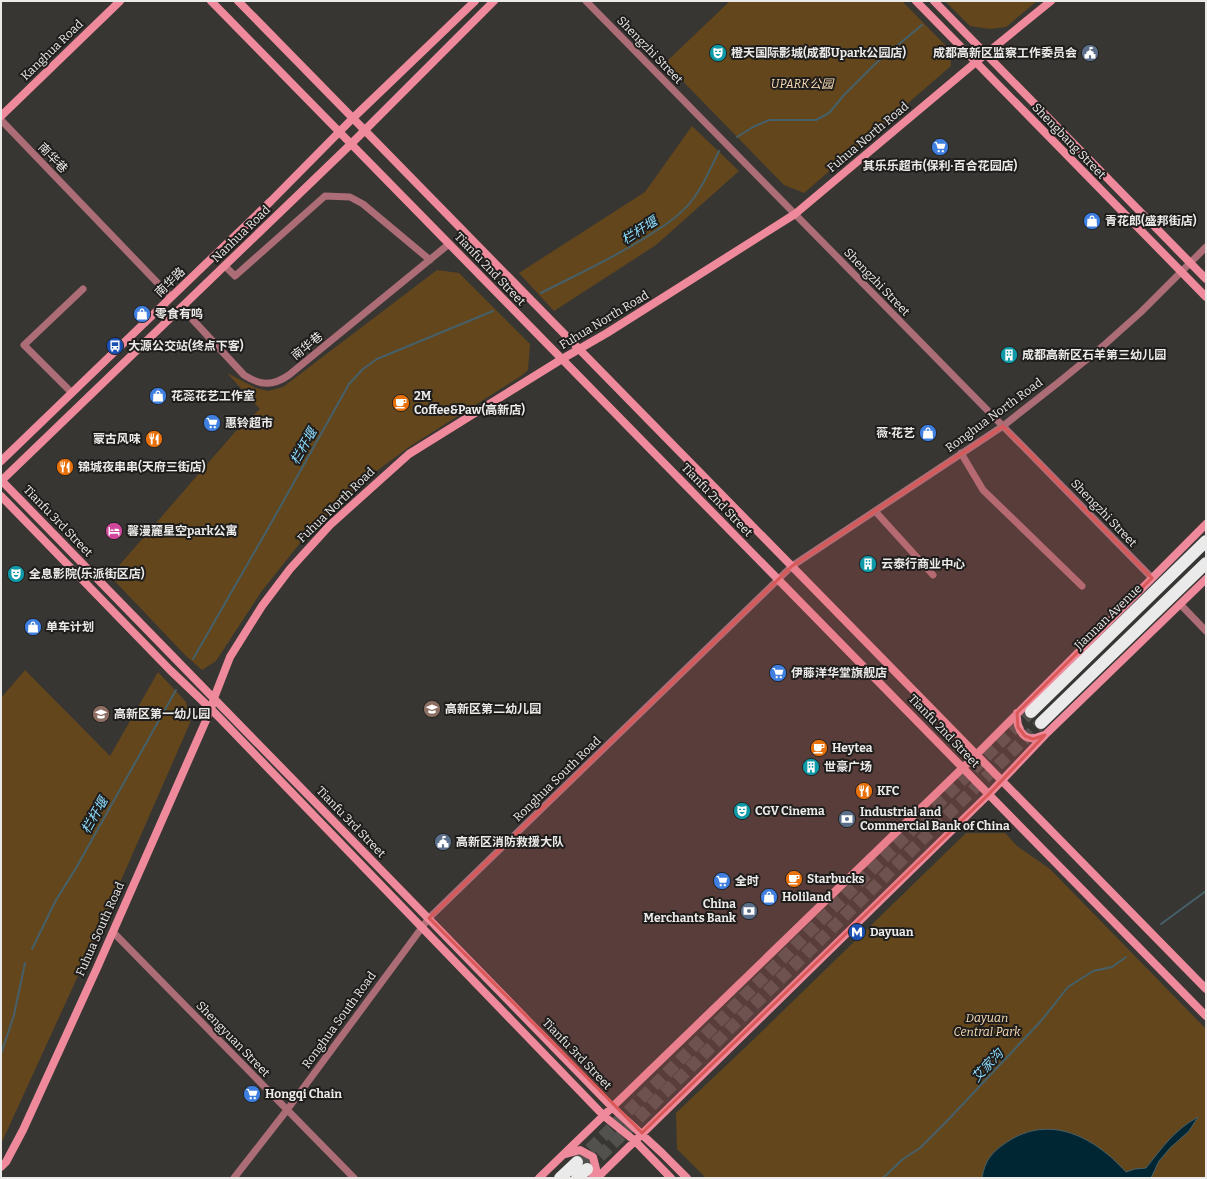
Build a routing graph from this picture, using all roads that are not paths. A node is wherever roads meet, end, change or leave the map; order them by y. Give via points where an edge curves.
1 (120, 1) edge
2 (210, 1) edge
3 (238, 1) edge
4 (475, 1) edge
5 (494, 1) edge
6 (586, 1) edge
7 (916, 1) edge
8 (934, 1) edge
9 (1051, 1) edge
10 (986, 53) junction
11 (976, 62) junction
12 (1, 116) edge
13 (353, 118) junction
14 (1, 120) edge
15 (365, 131) junction
16 (339, 132) junction
17 (351, 144) junction
18 (795, 214) junction
19 (449, 244) junction
20 (1206, 247) edge
21 (430, 260) junction
22 (1190, 262) junction
23 (225, 266) junction
24 (1181, 272) junction
25 (1206, 279) edge
26 (83, 289) dead end
27 (171, 297) junction
28 (1206, 297) edge
29 (181, 307) junction
30 (579, 349) junction
31 (562, 359) junction
32 (72, 393) junction
33 (1003, 426) junction
34 (961, 453) junction
35 (1, 461) edge
36 (1, 480) edge
37 (1, 496) edge
38 (875, 511) junction
39 (1206, 524) edge
40 (1206, 542) edge
41 (1206, 563) edge
42 (792, 566) junction
43 (933, 575) dead end
44 (1152, 578) junction
45 (1206, 579) edge
46 (778, 580) junction
47 (1082, 586) dead end
48 (1180, 604) junction
49 (1206, 631) edge
50 (214, 698) junction
51 (211, 709) junction
52 (1030, 712) tunnel mouth
53 (1017, 713) junction
54 (1041, 723) tunnel mouth
55 (1045, 735) junction
56 (976, 755) junction
57 (963, 768) junction
58 (1001, 780) junction
59 (989, 794) junction
60 (429, 918) junction
61 (421, 927) junction
62 (113, 932) junction
63 (1206, 989) edge
64 (1206, 1016) edge
65 (613, 1108) junction
66 (287, 1110) junction
67 (604, 1116) junction
68 (642, 1133) junction
69 (635, 1141) junction
70 (563, 1155) junction
71 (1, 1167) edge
72 (585, 1170) edge
73 (234, 1178) edge
74 (354, 1178) edge
75 (539, 1178) edge
76 (560, 1178) edge
77 (577, 1178) edge
78 (597, 1178) edge
79 (671, 1178) edge
80 (687, 1178) edge

1 - 12 main road, Kanghua Road
2 - 16 main road, Tianfu 2nd Street
3 - 13 main road, Tianfu 2nd Street
4 - 13 main road
5 - 15 main road, Nanhua Road
6 - 18 street, Shengzhi Street
7 - 11 main road, Shengbang Street
8 - 10 main road, Shengbang Street
9 - 10 main road, Fuhua North Road
10 - 11 main road, Fuhua North Road
10 - 22 main road, Shengbang Street
11 - 18 main road, Fuhua North Road
11 - 24 main road, Shengbang Street
13 - 15 main road, Tianfu 2nd Street
13 - 16 main road, 南华路
14 - 27 street, 南华巷
15 - 17 main road, Nanhua Road
15 - 30 main road, Tianfu 2nd Street
16 - 17 main road, Tianfu 2nd Street
16 - 27 main road, 南华路
17 - 19 main road, Tianfu 2nd Street
17 - 23 main road, Nanhua Road
18 - 30 main road, Fuhua North Road
18 - 33 street, Shengzhi Street
19 - 21 street, 南华巷
19 - 31 main road, Tianfu 2nd Street
20 - 22 street, Ronghua North Road
21 - 23 street via 364,204 350,197 325,196 235,276
21 - 29 street, 南华巷 via 289,375 275,383 260,383 244,376
22 - 24 street, Ronghua North Road
22 - 25 main road, Shengbang Street
23 - 29 main road, Nanhua Road
24 - 28 main road, Shengbang Street
24 - 33 street, Ronghua North Road via 1103,346
26 - 32 street via 24,345
27 - 32 main road, 南华路
29 - 36 main road, Nanhua Road
30 - 31 main road, Fuhua North Road
30 - 42 main road, Tianfu 2nd Street
31 - 46 main road, Tianfu 2nd Street
31 - 50 main road, Fuhua North Road via 409,454 330,525 290,569 262,606 230,658
32 - 35 main road, 南华路
33 - 34 street, Ronghua North Road
33 - 44 street, Shengzhi Street
34 - 38 street, Ronghua North Road
34 - 47 street via 983,490
36 - 50 main road, Tianfu 3rd Street
37 - 51 main road, Tianfu 3rd Street
38 - 42 street, Ronghua North Road
38 - 43 street
39 - 44 main road
40 - 52 highway, Jiannan Avenue
41 - 54 highway
42 - 46 street, Ronghua North Road
42 - 56 main road, Tianfu 2nd Street
44 - 53 main road
45 - 48 main road
46 - 57 main road, Tianfu 2nd Street
46 - 60 street, Ronghua South Road
48 - 49 street
48 - 55 main road
50 - 51 main road, Fuhua South Road
50 - 60 main road, Tianfu 3rd Street
51 - 61 main road, Tianfu 3rd Street
51 - 62 main road, Fuhua South Road
53 - 55 main road via 1016,722 1025,736 1033,739
53 - 56 main road
55 - 58 main road
56 - 57 main road
56 - 58 main road, Tianfu 2nd Street
57 - 59 main road, Tianfu 2nd Street
57 - 65 main road
58 - 59 main road
58 - 63 main road, Tianfu 2nd Street
59 - 64 main road, Tianfu 2nd Street
59 - 68 main road
60 - 61 street, Ronghua South Road
60 - 65 main road, Tianfu 3rd Street
61 - 66 street, Ronghua South Road
61 - 67 main road, Tianfu 3rd Street
62 - 66 street, Shengyuan Street
62 - 71 main road, Fuhua South Road via 23,1130
65 - 67 main road
65 - 68 main road, Tianfu 3rd Street
66 - 73 street, Ronghua South Road
66 - 74 street, Shengyuan Street
67 - 69 main road, Tianfu 3rd Street
67 - 70 main road
68 - 69 main road
68 - 80 main road, Tianfu 3rd Street
69 - 78 main road
69 - 79 main road, Tianfu 3rd Street
70 - 72 main road via 580,1150 593,1157 596,1169
70 - 75 main road
72 - 76 highway
72 - 77 highway

